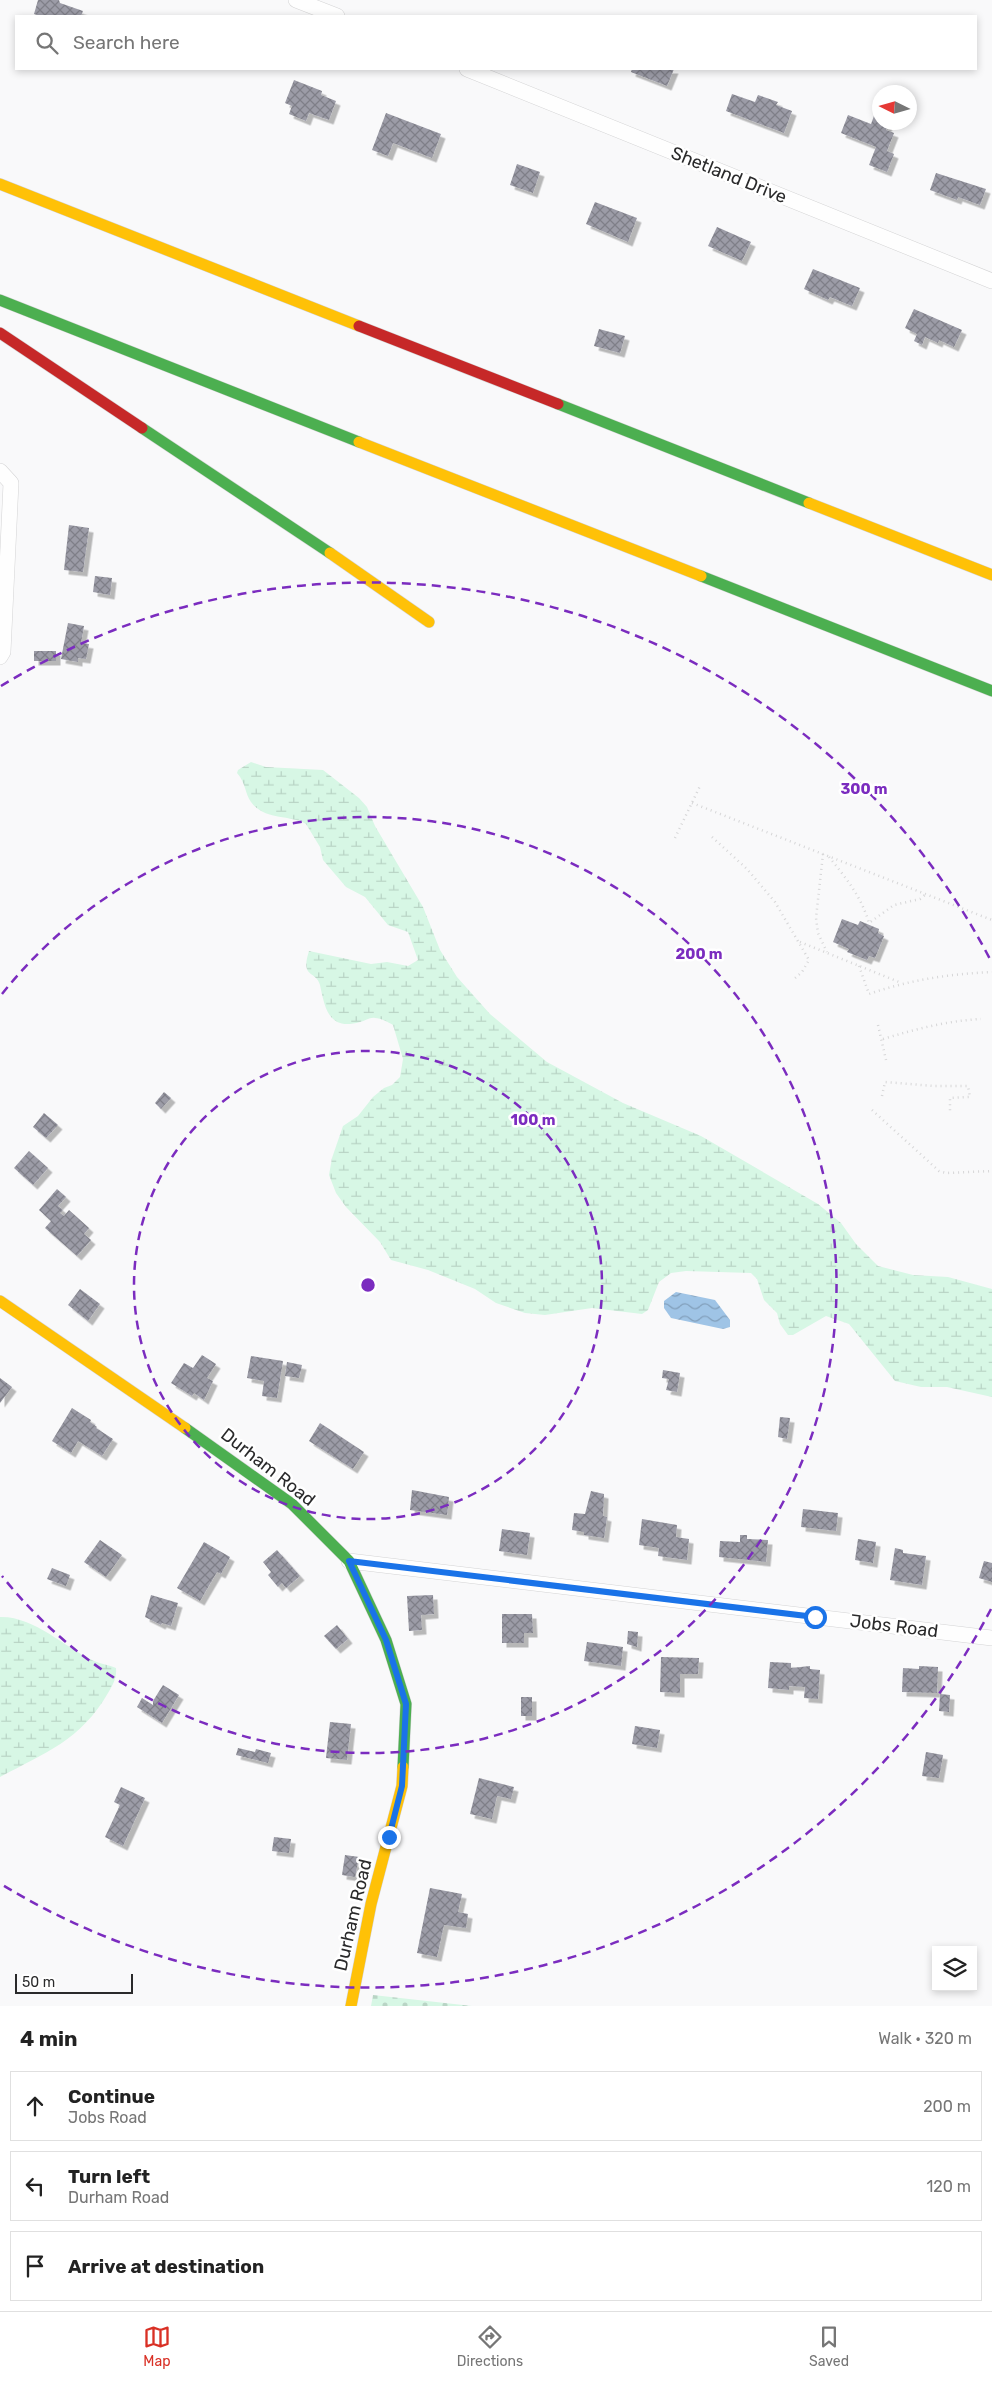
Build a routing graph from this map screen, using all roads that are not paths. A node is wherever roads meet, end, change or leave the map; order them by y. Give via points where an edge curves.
1 (298, 1) edge
2 (334, 15) edge
3 (469, 70) edge
4 (0, 184) edge
5 (992, 281) edge
6 (0, 300) edge
7 (0, 333) edge
8 (0, 471) edge
9 (992, 575) edge
10 (429, 622) dead end
11 (0, 657) edge
12 (992, 691) edge
13 (0, 1301) edge
14 (349, 1561) junction
15 (992, 1638) edge
16 (351, 2006) edge

1 - 2 street
3 - 5 street, Shetland Drive
4 - 9 main road
6 - 12 main road
7 - 10 main road
8 - 11 street via 11,483 3,652
13 - 14 main road, Durham Road via 292,1504
14 - 15 street, Jobs Road
14 - 16 main road, Durham Road via 386,1640 406,1704 402,1786 371,1904

